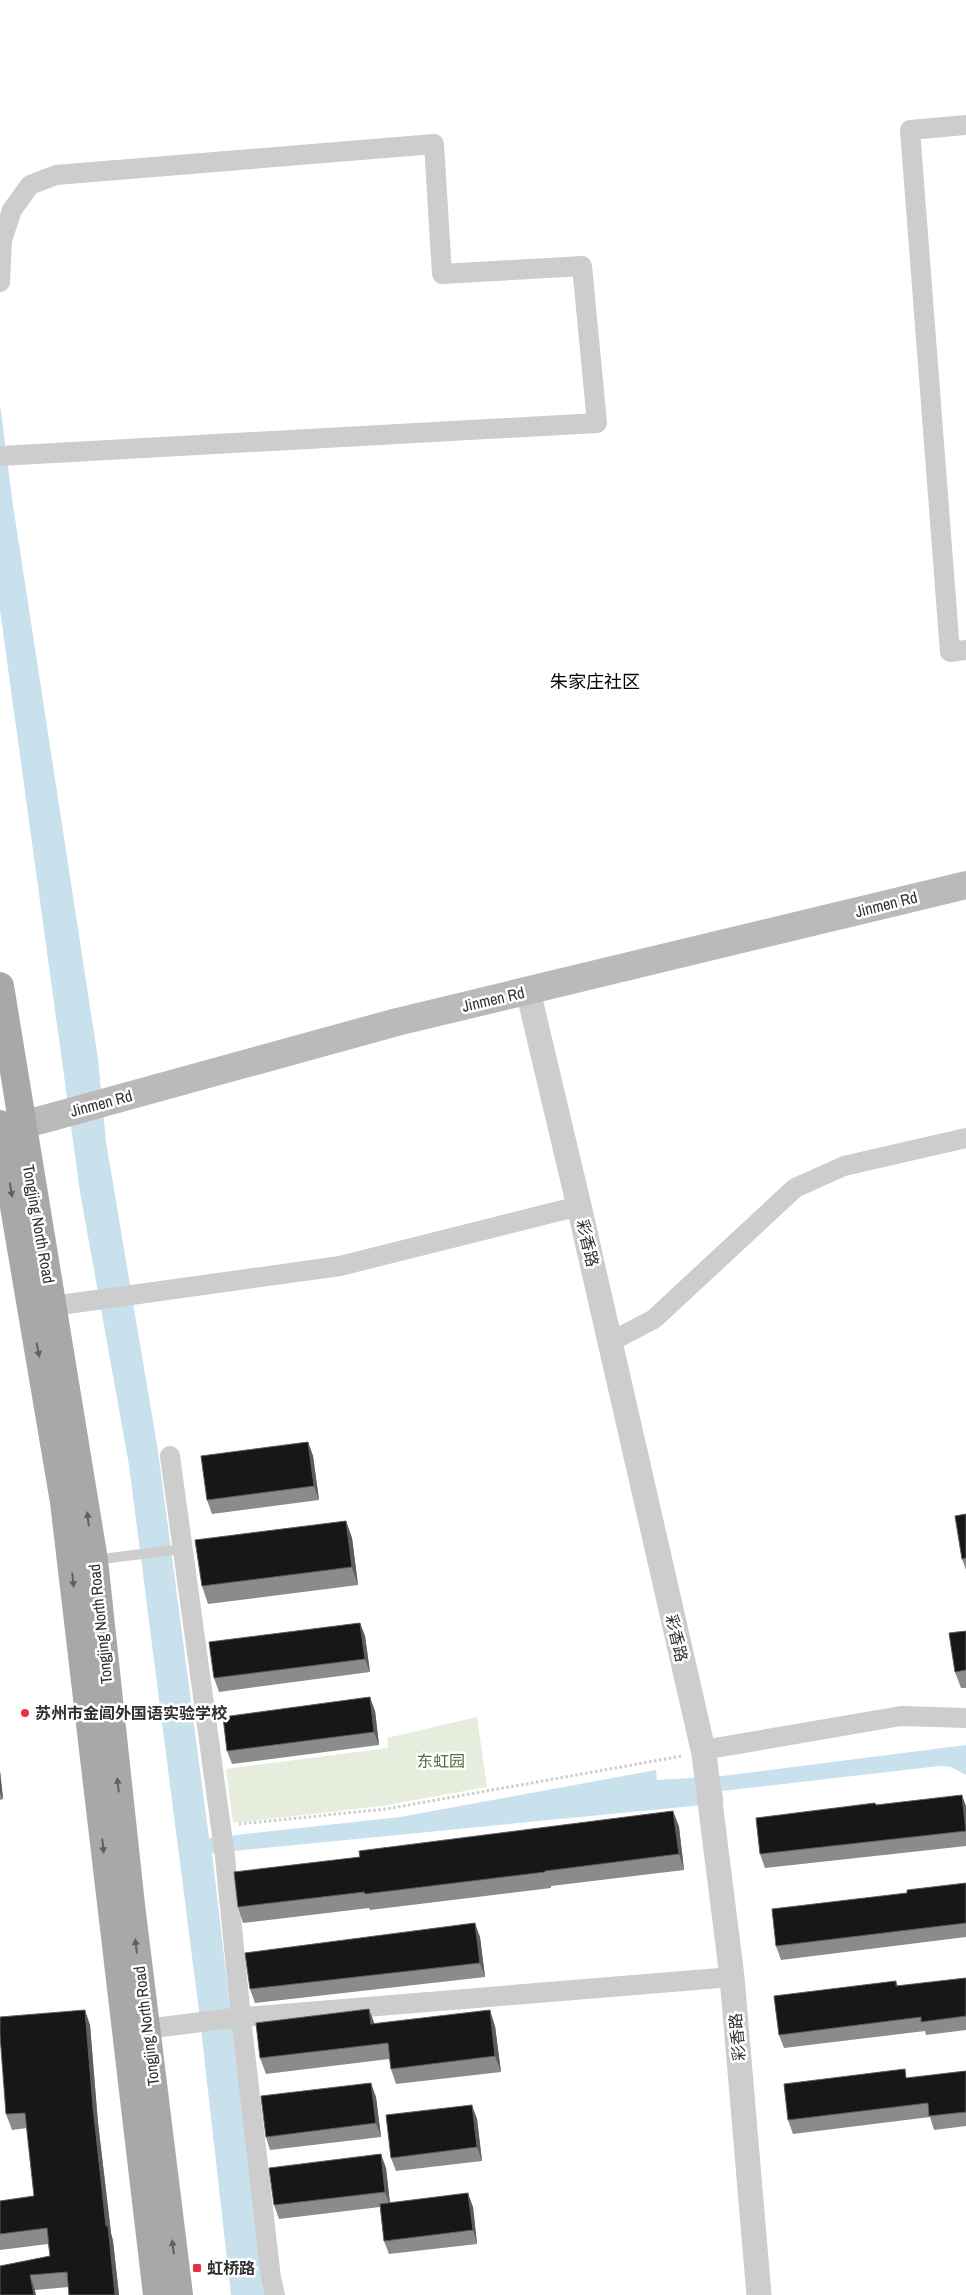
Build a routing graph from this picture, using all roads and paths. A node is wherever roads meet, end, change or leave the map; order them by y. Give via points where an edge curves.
1 (966, 125) edge
2 (0, 282) edge
3 (8, 456) edge
4 (966, 650) edge
5 (966, 885) edge
6 (0, 986) edge
7 (528, 991) junction
8 (5, 1126) edge
9 (966, 1138) edge
10 (580, 1206) junction
11 (53, 1306) junction
12 (610, 1342) junction
13 (170, 1456) dead end
14 (178, 1549) junction
15 (94, 1560) junction
16 (966, 1718) edge
17 (703, 1752) junction
18 (221, 1827) junction
19 (732, 1977) junction
20 (237, 2018) junction
21 (146, 2030) junction
22 (157, 2295) edge
23 (178, 2295) edge
24 (276, 2295) edge
25 (759, 2295) edge

1 - 4 street via 910,130 950,652
2 - 3 street via 2,240 12,210 30,185 56,175 434,144 442,274 582,266 596,423
5 - 7 main road, Jinmen Rd
6 - 8 main road, Tongjing North Road
7 - 8 main road, Jinmen Rd
7 - 10 street, 彩香路
8 - 11 main road, Tongjing North Road
8 -> 22 main road, Tongjing North Road via 66,1521
9 - 12 street via 844,1166 795,1188 654,1319
10 - 11 street via 340,1266
10 - 12 street, 彩香路
15 -> 11 main road, Tongjing North Road
12 - 17 street, 彩香路
13 - 14 street
14 - 15 lane
14 - 18 street
21 -> 15 main road, Tongjing North Road
16 - 17 street via 902,1716
17 - 18 path via 386,1809
17 - 19 street, 彩香路
18 - 20 street
19 - 20 street
19 - 25 street, 彩香路
20 - 21 street
20 - 24 street via 271,2278
23 -> 21 main road, Tongjing North Road

